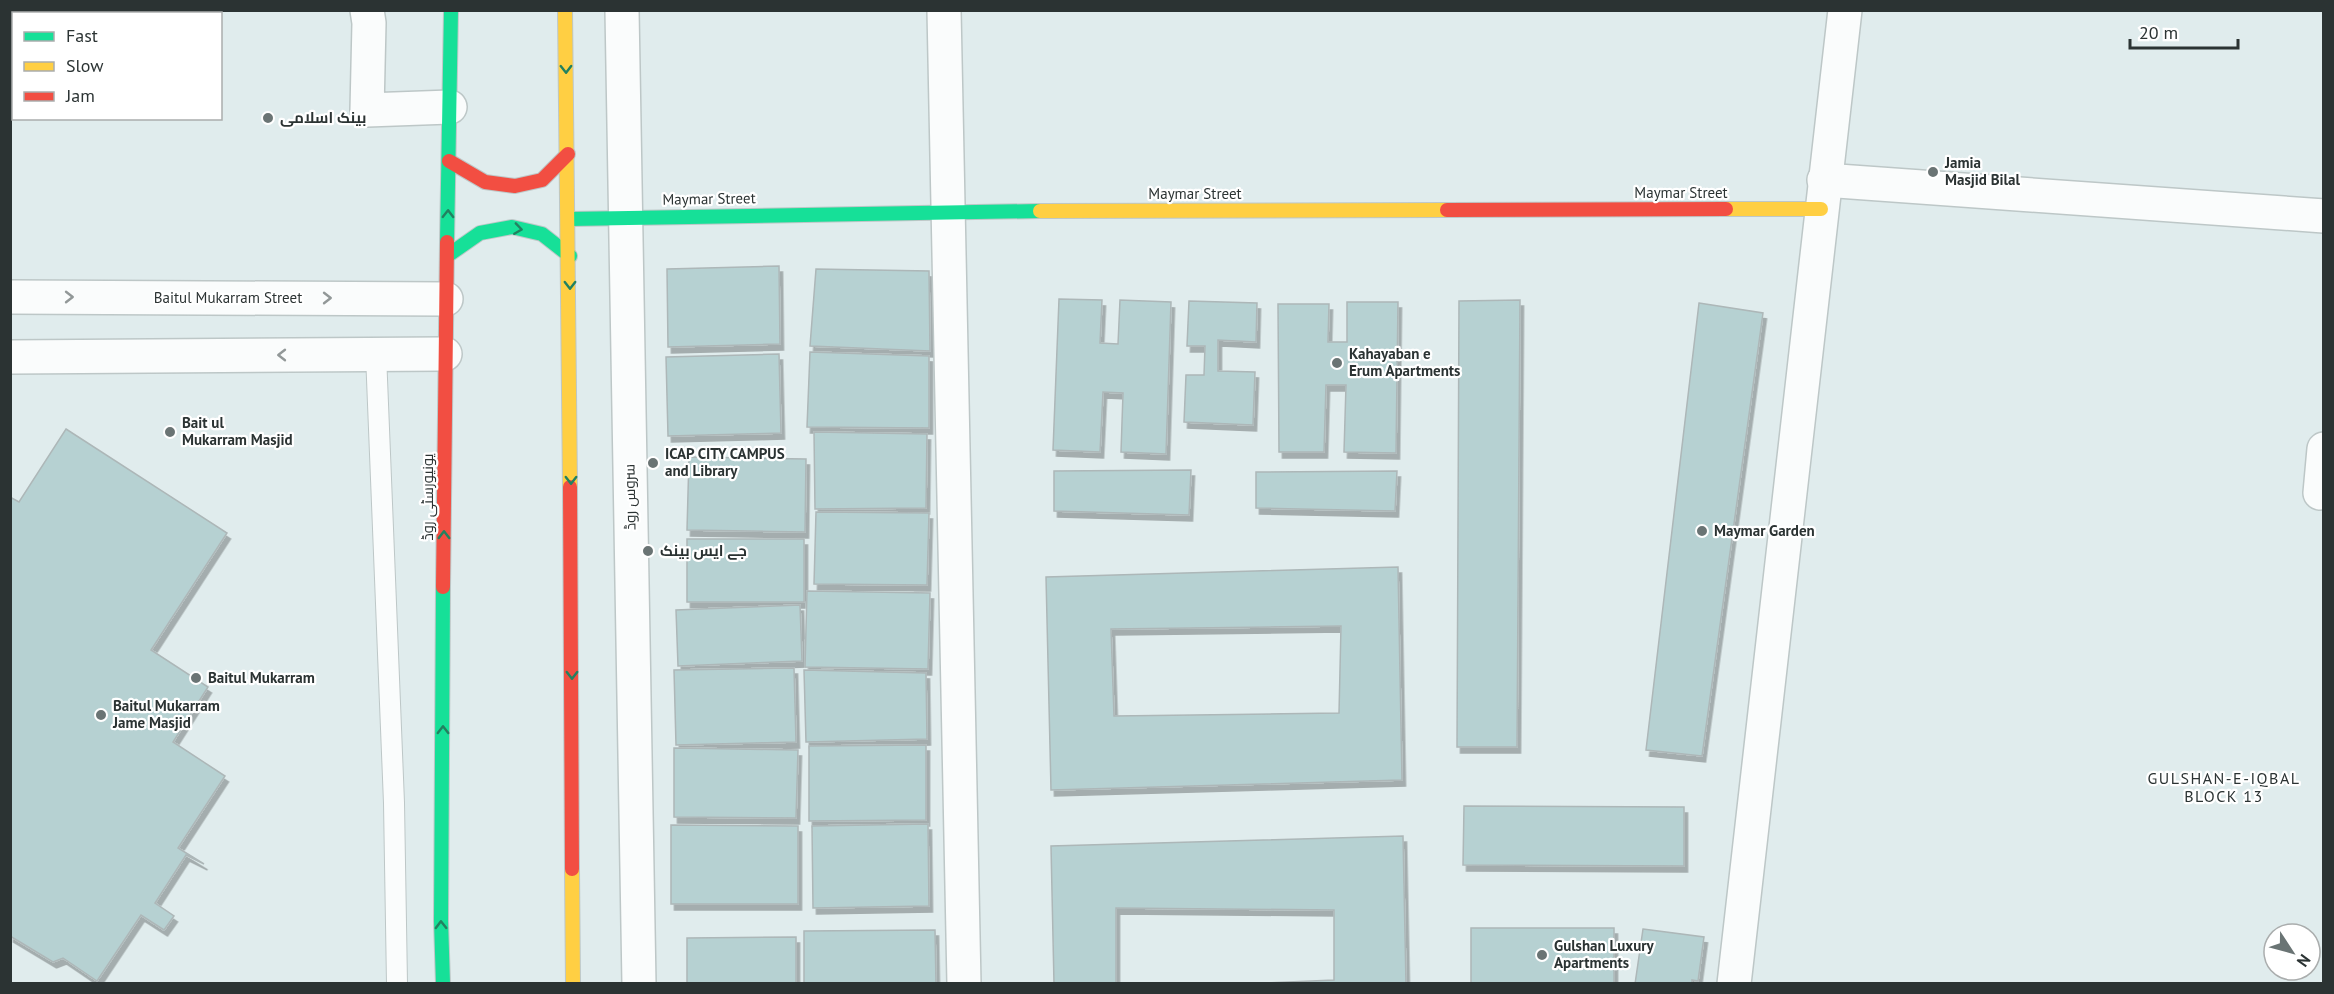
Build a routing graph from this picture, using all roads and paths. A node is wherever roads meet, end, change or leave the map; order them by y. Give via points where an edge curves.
1 (367, 10) edge
2 (451, 10) edge
3 (565, 10) edge
4 (622, 10) edge
5 (944, 10) edge
6 (1845, 10) edge
7 (450, 107) junction
8 (568, 154) junction
9 (449, 161) junction
10 (1823, 194) junction
11 (950, 211) junction
12 (2324, 216) edge
13 (625, 218) junction
14 (569, 219) junction
15 (447, 256) junction
16 (570, 256) junction
17 (10, 297) edge
18 (446, 299) junction
19 (376, 354) junction
20 (445, 354) junction
21 (10, 357) edge
22 (2324, 449) edge
23 (2320, 492) dead end
24 (397, 984) edge
25 (443, 984) edge
26 (573, 984) edge
27 (639, 984) edge
28 (964, 984) edge
29 (1734, 984) edge

1 - 7 street via 367,110
2 - 7 main road, یونیورسٹی روڈ
3 -> 8 main road
4 - 13 street, سروس روڈ
5 - 11 street
6 - 10 street
7 - 9 main road, یونیورسٹی روڈ
8 - 9 main road via 542,180 515,186 485,182
8 - 14 main road
15 -> 9 main road, یونیورسٹی روڈ
10 - 11 main road, Maymar Street
10 - 12 street
10 - 29 street
11 - 13 main road, Maymar Street
11 - 28 street
13 - 14 main road, Maymar Street
13 - 27 street, سروس روڈ
14 - 16 main road
15 -> 16 main road via 480,233 512,227 542,234
15 - 18 main road, یونیورسٹی روڈ
16 -> 26 main road
17 -> 18 street, Baitul Mukarram Street
18 - 20 main road, یونیورسٹی روڈ
19 - 20 street
19 -> 21 street
19 - 24 lane via 394,803
25 -> 20 main road, یونیورسٹی روڈ
22 - 23 street

